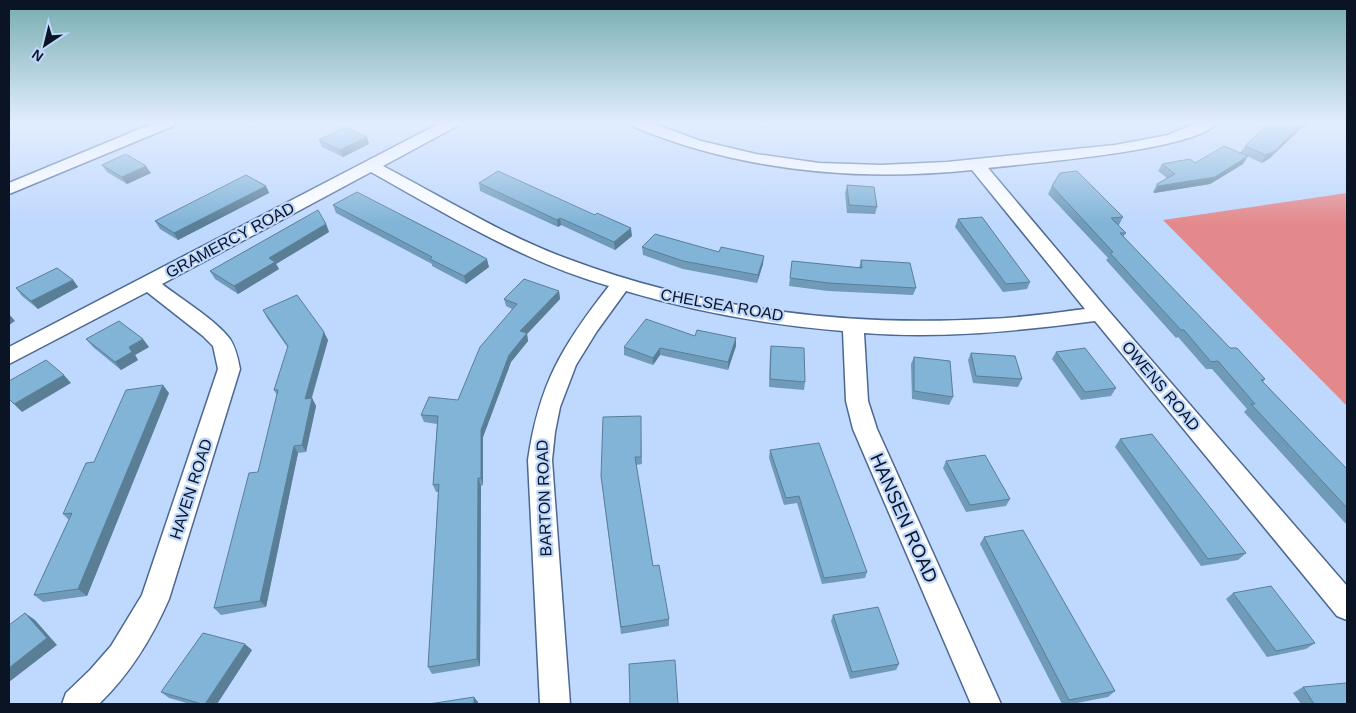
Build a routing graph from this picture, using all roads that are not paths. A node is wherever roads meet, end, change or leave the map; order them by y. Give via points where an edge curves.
1 (88, 156) edge
2 (389, 156) edge
3 (751, 156) edge
4 (1046, 156) edge
5 (976, 164) junction
6 (371, 166) junction
7 (9, 189) edge
8 (148, 283) junction
9 (621, 284) junction
10 (1100, 314) junction
11 (853, 324) junction
12 (9, 356) edge
13 (1347, 607) edge
14 (77, 704) edge
15 (555, 704) edge
16 (986, 704) edge

1 - 7 street
2 - 6 street, GRAMERCY ROAD
3 - 5 street via 793,164 882,170
4 - 5 street
5 - 10 street, OWENS ROAD
6 - 8 street, GRAMERCY ROAD
6 - 9 street, CHELSEA ROAD via 512,241 560,263
8 - 12 street, GRAMERCY ROAD
8 - 14 street, HAVEN ROAD via 222,343 229,369 155,599 124,655
9 - 11 street, CHELSEA ROAD via 720,308
9 - 15 street, BARTON ROAD via 563,366 542,433 540,460
10 - 11 street, CHELSEA ROAD via 972,327
10 - 13 street, OWENS ROAD
11 - 16 street, HANSEN ROAD via 857,401 865,429

